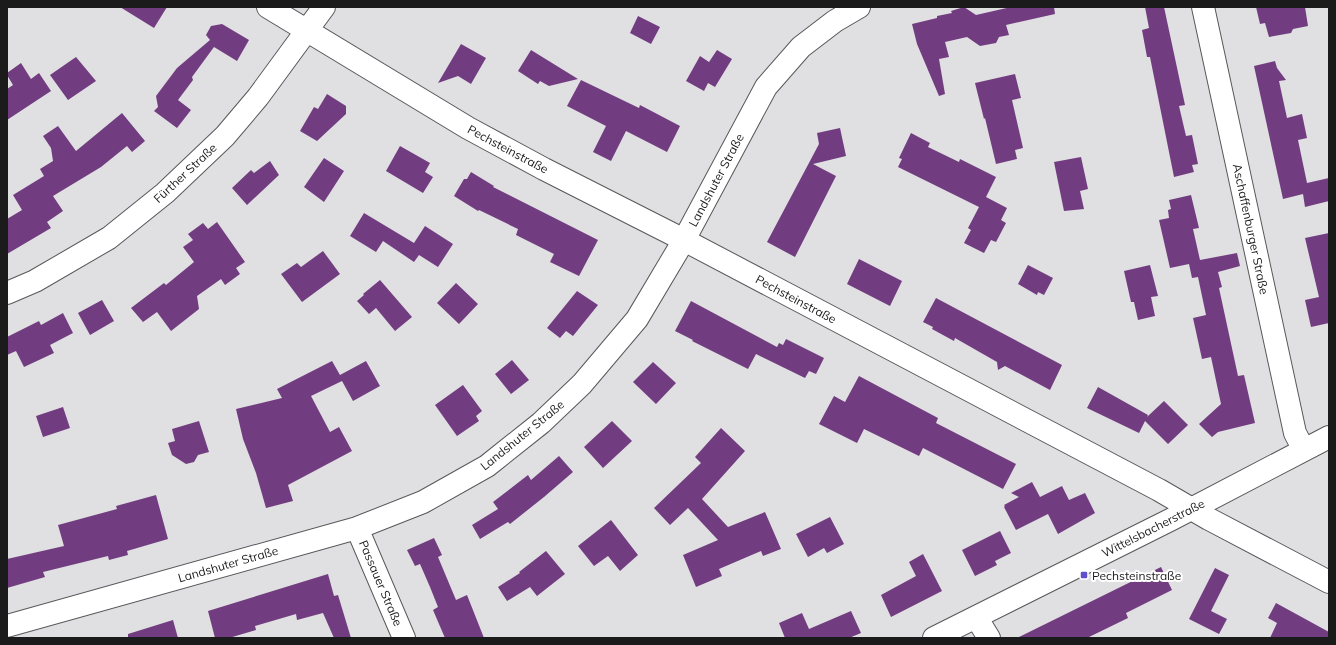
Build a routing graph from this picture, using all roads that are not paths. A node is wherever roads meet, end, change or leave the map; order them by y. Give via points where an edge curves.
1 (268, 7) edge
2 (324, 7) edge
3 (859, 7) edge
4 (1203, 7) edge
5 (306, 30) junction
6 (684, 240) junction
7 (7, 293) edge
8 (1329, 437) edge
9 (1304, 450) junction
10 (1191, 509) junction
11 (357, 528) junction
12 (1329, 582) edge
13 (976, 617) junction
14 (7, 626) edge
15 (404, 638) edge
16 (934, 638) edge
17 (989, 638) edge

1 - 5 street, Pechsteinstraße
2 - 5 street, Fürther Straße
3 - 6 street, Landshuter Straße via 835,21 801,47 766,87
4 - 9 street, Aschaffenburger Straße via 1295,433
5 - 6 street, Pechsteinstraße via 468,128
5 - 7 street, Fürther Straße via 258,97 225,136 165,194 109,238 35,281
6 - 10 street, Pechsteinstraße
6 - 11 street, Landshuter Straße via 637,319 582,384 541,422 487,466 423,502
8 - 9 street, Wittelsbacherstraße
9 - 10 street, Wittelsbacherstraße
10 - 12 street, Pechsteinstraße
10 - 13 street, Wittelsbacherstraße
11 - 14 street, Landshuter Straße
11 - 15 street, Passauer Straße
13 - 16 street, Wittelsbacherstraße
13 - 17 street

